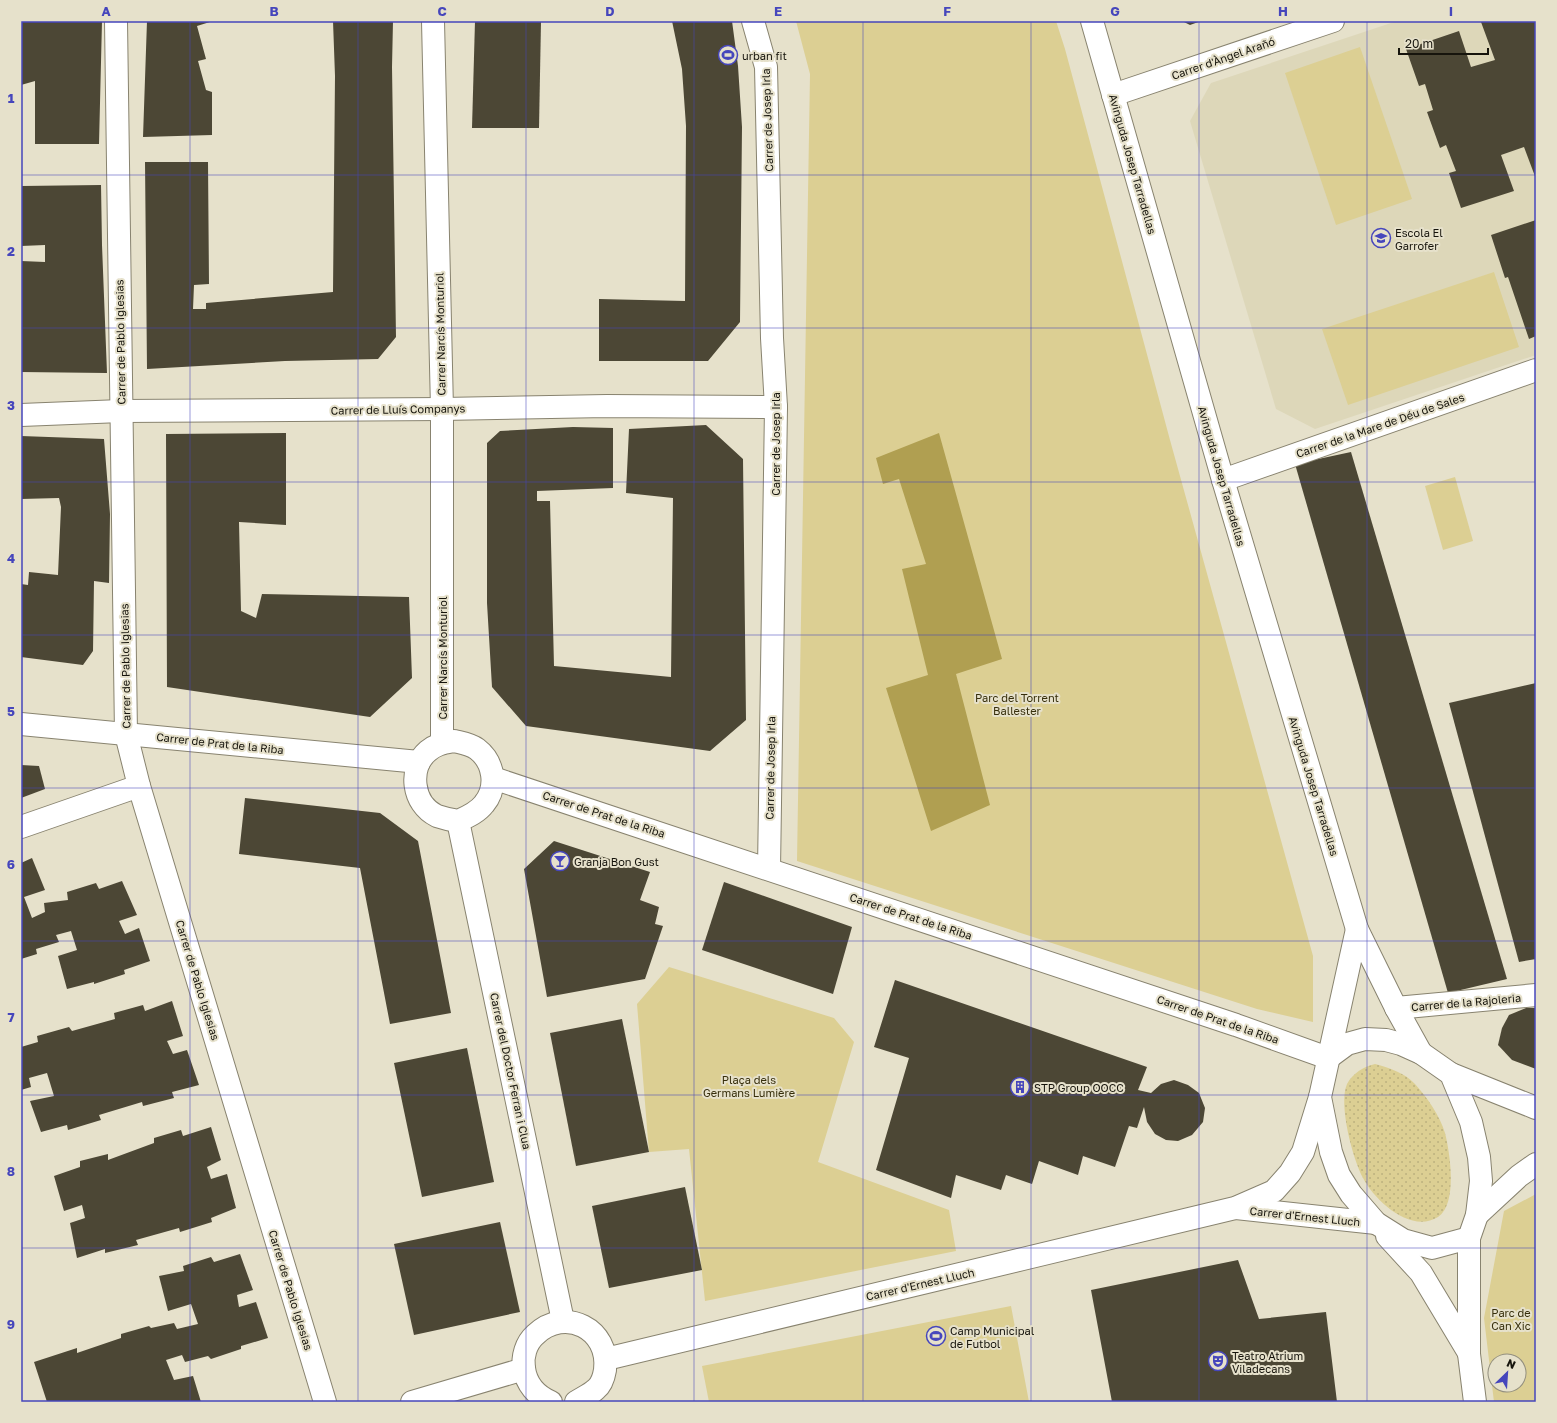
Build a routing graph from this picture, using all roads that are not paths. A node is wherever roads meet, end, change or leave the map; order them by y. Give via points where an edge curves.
1 (116, 21) edge
2 (433, 21) edge
3 (753, 21) edge
4 (1092, 21) edge
5 (1333, 21) edge
6 (1114, 95) junction
7 (1536, 370) edge
8 (776, 407) junction
9 (442, 409) junction
10 (121, 411) junction
11 (21, 415) edge
12 (1223, 480) junction
13 (21, 724) edge
14 (126, 734) junction
15 (442, 743) junction
16 (419, 762) junction
17 (493, 778) junction
18 (139, 786) junction
19 (458, 821) junction
20 (21, 827) edge
21 (768, 869) junction
22 (1357, 929) junction
23 (1536, 996) edge
24 (1396, 1008) junction
25 (1421, 1053) junction
26 (1328, 1058) junction
27 (1451, 1074) junction
28 (1320, 1096) junction
29 (1536, 1108) edge
30 (1536, 1164) edge
31 (1235, 1208) junction
32 (1477, 1215) junction
33 (1376, 1223) junction
34 (1469, 1238) junction
35 (563, 1321) junction
36 (1469, 1354) junction
37 (606, 1359) junction
38 (524, 1369) junction
39 (325, 1402) edge
40 (412, 1402) edge
41 (551, 1402) edge
42 (576, 1402) edge
43 (1475, 1402) edge

1 - 10 street, Carrer de Pablo Iglesias
2 - 9 street, Carrer Narcís Monturiol
3 - 8 street, Carrer de Josep Irla via 766,67
4 - 6 street, Avinguda Josep Tarradellas
5 - 6 street, Carrer d'Àngel Arañó
6 - 12 street, Avinguda Josep Tarradellas
7 - 12 street, Carrer de la Mare de Déu de Sales
8 - 9 street, Carrer de Lluís Companys via 607,406
8 - 21 street, Carrer de Josep Irla
9 - 10 street, Carrer de Lluís Companys
9 - 15 street, Carrer Narcís Monturiol
10 - 11 street, Carrer de Lluís Companys
10 - 14 street, Carrer de Pablo Iglesias
12 - 22 street, Avinguda Josep Tarradellas
13 - 14 street, Carrer de Prat de la Riba
14 - 16 street, Carrer de Prat de la Riba
14 - 18 street, Carrer de Pablo Iglesias
15 - 16 street via 429,750
15 - 17 street via 466,743 476,749 485,757
16 - 19 street via 415,774 419,798 436,815
17 - 19 street via 484,805 474,814
17 - 21 street, Carrer de Prat de la Riba
18 - 20 street
18 - 39 street, Carrer de Pablo Iglesias
19 - 35 street, Carrer del Doctor Ferran i Clua
21 - 26 street, Carrer de Prat de la Riba via 1236,1024
22 - 24 street, Avinguda Josep Tarradellas
22 - 26 street, Avinguda Josep Tarradellas
23 - 24 street, Carrer de la Rajoleria
24 - 25 street, Avinguda Josep Tarradellas
25 - 26 street via 1386,1040 1365,1039 1347,1044
25 - 27 street
26 - 28 street, Carrer d'Ernest Lluch
27 - 29 street
27 - 32 street via 1471,1122 1478,1157 1481,1181
28 - 31 street, Carrer d'Ernest Lluch via 1303,1152 1290,1173 1274,1191
28 - 33 street via 1339,1175 1351,1194
30 - 32 street via 1519,1176
31 - 33 street, Carrer d'Ernest Lluch
31 - 37 street, Carrer d'Ernest Lluch
32 - 34 street
33 - 34 street via 1403,1240 1432,1248
33 - 36 street via 1421,1273
34 - 36 street
35 - 37 street via 586,1327 602,1345
35 - 38 street via 545,1326 531,1339 525,1352
36 - 43 street
37 - 42 street via 604,1376 597,1389
38 - 40 street
38 - 41 street via 534,1391

